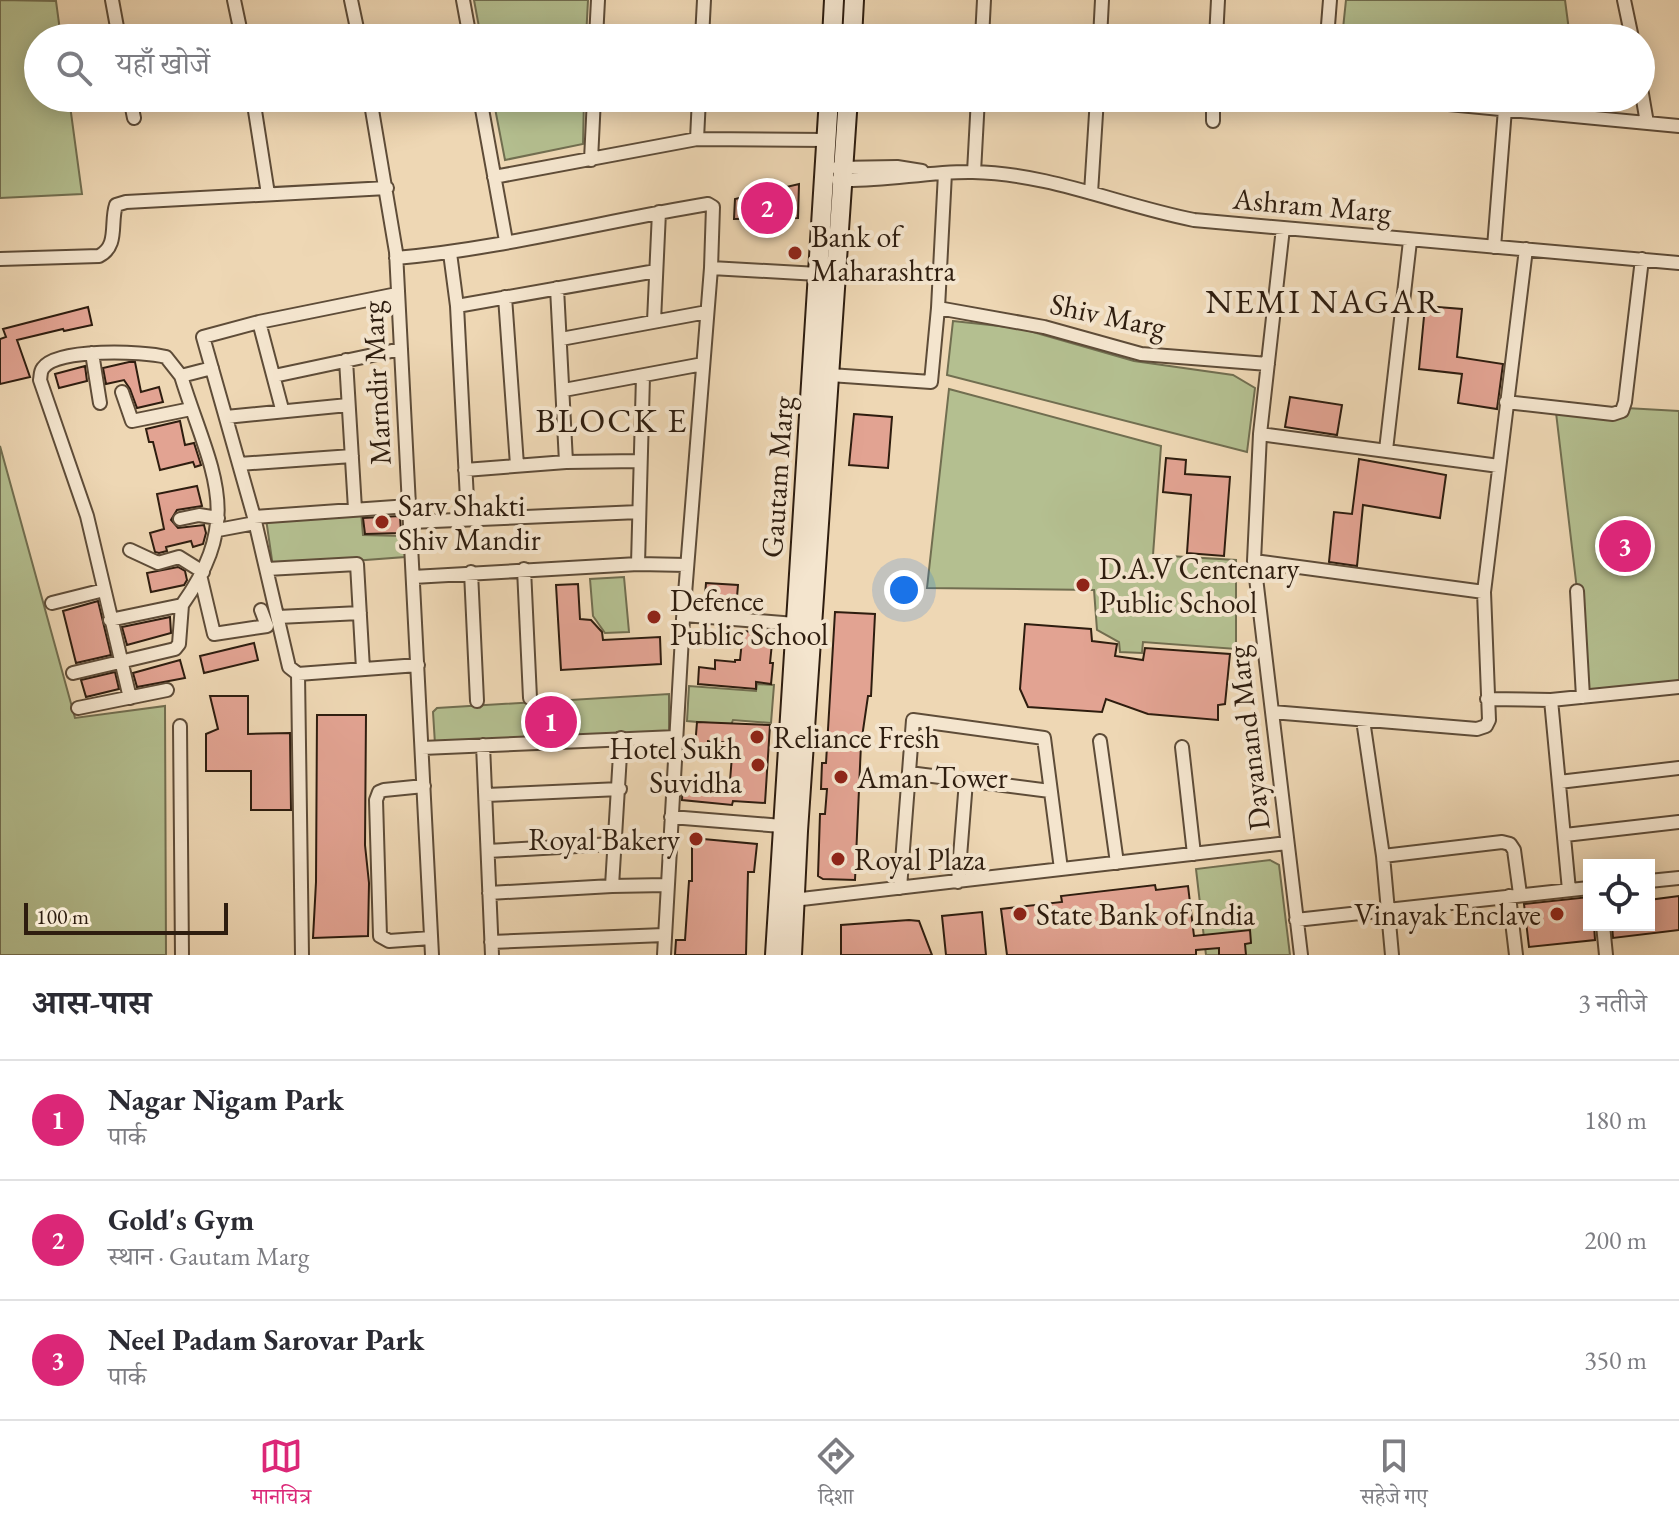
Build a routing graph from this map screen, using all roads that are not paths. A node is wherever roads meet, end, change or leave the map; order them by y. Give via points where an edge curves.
1 (112, 0) edge
2 (234, 0) edge
3 (351, 0) edge
4 (463, 0) edge
5 (598, 0) edge
6 (704, 0) edge
7 (834, 0) edge
8 (854, 0) edge
9 (984, 0) edge
10 (1102, 0) edge
11 (1218, 0) edge
12 (1330, 0) edge
13 (1624, 0) edge
14 (116, 24) edge
15 (239, 24) edge
16 (356, 24) edge
17 (467, 24) edge
18 (597, 24) edge
19 (703, 24) edge
20 (833, 24) edge
21 (853, 24) edge
22 (983, 24) edge
23 (1101, 24) edge
24 (1217, 24) edge
25 (1328, 24) edge
26 (1629, 24) edge
27 (133, 112) edge
28 (255, 112) edge
29 (373, 112) edge
30 (482, 112) edge
31 (593, 112) edge
32 (698, 112) edge
33 (828, 112) edge
34 (845, 112) edge
35 (977, 112) edge
36 (1096, 112) edge
37 (1213, 112) edge
38 (1505, 112) edge
39 (1535, 112) edge
40 (1645, 112) edge
41 (134, 118) dead end
42 (1213, 121) dead end
43 (1647, 123) junction
44 (1679, 126) edge
45 (697, 139) junction
46 (827, 140) junction
47 (591, 160) junction
48 (974, 172) junction
49 (834, 173) junction
50 (945, 173) junction
51 (494, 177) junction
52 (387, 188) junction
53 (1091, 193) junction
54 (268, 194) junction
55 (659, 212) junction
56 (1283, 228) junction
57 (506, 241) junction
58 (1410, 241) junction
59 (1494, 247) junction
60 (1526, 249) junction
61 (450, 253) junction
62 (396, 258) junction
63 (0, 259) edge
64 (1642, 259) junction
65 (1679, 263) edge
66 (711, 268) junction
67 (656, 271) junction
68 (818, 274) junction
69 (557, 288) junction
70 (397, 294) junction
71 (505, 297) junction
72 (457, 306) junction
73 (938, 308) junction
74 (707, 312) junction
75 (654, 321) junction
76 (259, 322) junction
77 (561, 339) junction
78 (401, 349) junction
79 (92, 353) junction
80 (346, 360) junction
81 (703, 364) junction
82 (1268, 364) junction
83 (212, 368) junction
84 (830, 375) junction
85 (181, 376) junction
86 (274, 376) junction
87 (643, 376) junction
88 (564, 390) junction
89 (122, 392) dead end
90 (1506, 402) junction
91 (100, 403) dead end
92 (348, 405) junction
93 (191, 409) junction
94 (282, 409) junction
95 (226, 417) junction
96 (1260, 434) junction
97 (1386, 450) junction
98 (352, 456) junction
99 (640, 461) junction
100 (566, 462) junction
101 (239, 464) junction
102 (517, 465) junction
103 (1499, 466) junction
104 (465, 470) junction
105 (409, 506) junction
106 (355, 509) junction
107 (639, 512) junction
108 (180, 519) dead end
109 (468, 519) junction
110 (254, 520) junction
111 (410, 522) junction
112 (218, 524) junction
113 (130, 550) dead end
114 (1254, 561) junction
115 (638, 564) junction
116 (687, 565) junction
117 (267, 569) junction
118 (524, 569) junction
119 (471, 572) junction
120 (202, 575) junction
121 (413, 577) junction
122 (104, 590) junction
123 (1577, 591) dead end
124 (1484, 592) junction
125 (52, 603) dead end
126 (182, 605) junction
127 (261, 610) dead end
128 (360, 613) junction
129 (278, 617) junction
130 (679, 617) junction
131 (110, 620) junction
132 (795, 624) junction
133 (120, 660) junction
134 (418, 665) junction
135 (363, 669) junction
136 (73, 673) dead end
137 (298, 674) junction
138 (1679, 687) edge
139 (167, 690) dead end
140 (1583, 697) junction
141 (130, 698) junction
142 (530, 698) dead end
143 (1487, 699) junction
144 (1551, 700) junction
145 (477, 701) dead end
146 (78, 708) dead end
147 (1272, 712) junction
148 (1363, 720) junction
149 (180, 726) dead end
150 (676, 737) junction
151 (621, 738) junction
152 (1100, 741) dead end
153 (483, 745) junction
154 (1182, 747) dead end
155 (422, 748) junction
156 (1679, 768) edge
157 (909, 773) junction
158 (966, 781) junction
159 (1559, 782) junction
160 (424, 786) junction
161 (620, 789) junction
162 (1050, 791) junction
163 (486, 795) junction
164 (671, 817) junction
165 (1679, 822) edge
166 (782, 826) junction
167 (1565, 835) junction
168 (1287, 843) junction
169 (613, 844) junction
170 (488, 851) junction
171 (1194, 854) junction
172 (1383, 856) junction
173 (1117, 863) junction
174 (1061, 869) junction
175 (1679, 878) edge
176 (1655, 880) edge
177 (958, 882) junction
178 (666, 885) junction
179 (612, 886) junction
180 (900, 888) junction
181 (1583, 889) edge
182 (1569, 890) junction
183 (489, 893) junction
184 (1514, 895) junction
185 (793, 900) junction
186 (1387, 911) junction
187 (1296, 920) junction
188 (1604, 931) edge
189 (664, 935) junction
190 (431, 938) junction
191 (491, 949) edge
192 (182, 955) edge
193 (302, 955) edge
194 (432, 955) edge
195 (664, 955) edge
196 (775, 955) edge
197 (792, 955) edge
198 (1301, 955) edge
199 (1392, 955) edge
200 (1516, 955) edge
201 (1606, 955) edge

1 - 14 street
2 - 15 street
3 - 16 street
4 - 17 street
5 - 18 street
6 - 19 street
7 - 20 street
8 - 21 street
9 - 22 street
10 - 23 street
11 - 24 street
12 - 25 street
13 - 26 street
27 - 41 street
28 - 54 street
29 - 52 street, Marndir Marg
30 - 51 street
31 - 47 street
32 - 45 street
33 - 46 street, Gautam Marg
34 - 49 street, Gautam Marg
35 - 48 street
36 - 53 street
37 - 42 street
38 - 59 street
39 - 43 street
40 - 43 street
43 - 44 street
45 - 46 street
45 - 47 street
46 - 49 street, Gautam Marg
47 - 51 street
48 - 50 street, Ashram Marg
48 - 53 street, Ashram Marg via 1051,181
49 - 50 street, Ashram Marg via 897,167
49 - 68 street, Gautam Marg
49 - 84 street, Gautam Marg
50 - 73 street
51 - 57 street
52 - 54 street
52 - 62 street, Marndir Marg
53 - 56 street, Ashram Marg via 1194,220
54 - 63 street via 126,202 116,205 112,242 99,256
55 - 57 street
55 - 66 street via 713,207
55 - 67 street
56 - 58 street, Ashram Marg
56 - 82 street, Dayanand Marg
57 - 61 street
58 - 59 street, Ashram Marg
58 - 97 street
59 - 60 street, Ashram Marg
60 - 64 street, Ashram Marg
60 - 90 street
61 - 62 street
61 - 72 street
62 - 70 street, Marndir Marg
64 - 65 street, Ashram Marg
64 - 90 street via 1622,411
66 - 68 street
66 - 74 street
67 - 69 street
67 - 75 street
68 - 132 street, Gautam Marg
69 - 71 street
69 - 77 street
70 - 76 street
70 - 78 street, Marndir Marg
71 - 72 street
71 - 102 street
72 - 104 street
73 - 82 street, Shiv Marg via 1044,327 1141,354
73 - 84 street via 931,382
74 - 75 street
74 - 81 street
75 - 77 street
76 - 83 street via 203,337
76 - 86 street
77 - 88 street
78 - 80 street
78 - 105 street, Marndir Marg
79 - 85 street via 166,357
79 - 91 street
79 - 122 street via 46,364 40,380 87,516
80 - 86 street
80 - 92 street
81 - 87 street
81 - 116 street
82 - 96 street, Dayanand Marg
83 - 85 street
83 - 95 street
84 - 185 street, Gautam Marg
85 - 93 street
86 - 94 street
87 - 88 street
87 - 99 street
88 - 100 street
89 - 93 street via 132,421
90 - 103 street
92 - 94 street
92 - 98 street
93 - 112 street via 214,474
94 - 95 street
95 - 101 street
96 - 97 street
96 - 114 street, Dayanand Marg
97 - 103 street
98 - 101 street
98 - 106 street
99 - 100 street
99 - 107 street
100 - 102 street
101 - 110 street
102 - 104 street
103 - 124 street
104 - 109 street
105 - 106 street
105 - 111 street, Marndir Marg
106 - 110 street
107 - 109 street
107 - 115 street
108 - 112 street via 199,515
109 - 111 street
110 - 112 street
110 - 117 street
111 - 121 street, Marndir Marg
112 - 120 street
113 - 120 street via 158,563 179,557
114 - 124 street
114 - 147 street, Dayanand Marg
115 - 116 street
115 - 118 street
116 - 130 street
117 - 128 street via 357,564
117 - 129 street
118 - 119 street
118 - 142 street
119 - 121 street
119 - 145 street
120 - 126 street
120 - 127 street via 214,634 267,626
121 - 134 street, Marndir Marg
122 - 125 street
122 - 131 street
123 - 140 street
124 - 143 street
126 - 131 street
126 - 133 street via 175,649
128 - 129 street
128 - 135 street
129 - 137 street via 289,667
130 - 132 street
130 - 150 street
131 - 133 street
132 - 166 street, Gautam Marg
133 - 136 street
133 - 141 street
134 - 135 street
134 - 155 street, Marndir Marg
135 - 137 street
137 - 193 street
138 - 140 street
139 - 141 street
140 - 144 street
141 - 146 street
143 - 144 street
143 - 148 street via 1489,720 1477,729
144 - 159 street
147 - 148 street
147 - 168 street, Dayanand Marg
148 - 172 street
149 - 192 street
150 - 151 street
150 - 164 street
151 - 153 street
151 - 161 street
152 - 173 street
153 - 155 street
153 - 163 street
154 - 171 street
155 - 160 street, Marndir Marg
156 - 159 street
157 - 158 street
157 - 162 street via 913,720 1044,738
157 - 180 street
158 - 162 street
158 - 177 street
159 - 167 street
160 - 190 street, Marndir Marg
160 - 190 street via 384,790 376,800 380,936 389,941
161 - 163 street
161 - 169 street
162 - 174 street
163 - 170 street
164 - 166 street
164 - 178 street
165 - 167 street
166 - 196 street, Gautam Marg
167 - 182 street
168 - 171 street
168 - 187 street, Dayanand Marg
169 - 170 street
169 - 179 street
170 - 183 street
171 - 173 street
172 - 184 street via 1510,844
172 - 186 street
173 - 174 street
174 - 177 street
175 - 176 street
177 - 180 street
178 - 179 street
178 - 189 street
179 - 183 street
180 - 185 street
181 - 182 street
182 - 184 street
183 - 191 street
184 - 186 street
184 - 200 street
185 - 197 street, Gautam Marg
186 - 187 street
186 - 199 street
187 - 198 street, Dayanand Marg
188 - 201 street
189 - 191 street
189 - 195 street
190 - 194 street, Marndir Marg

